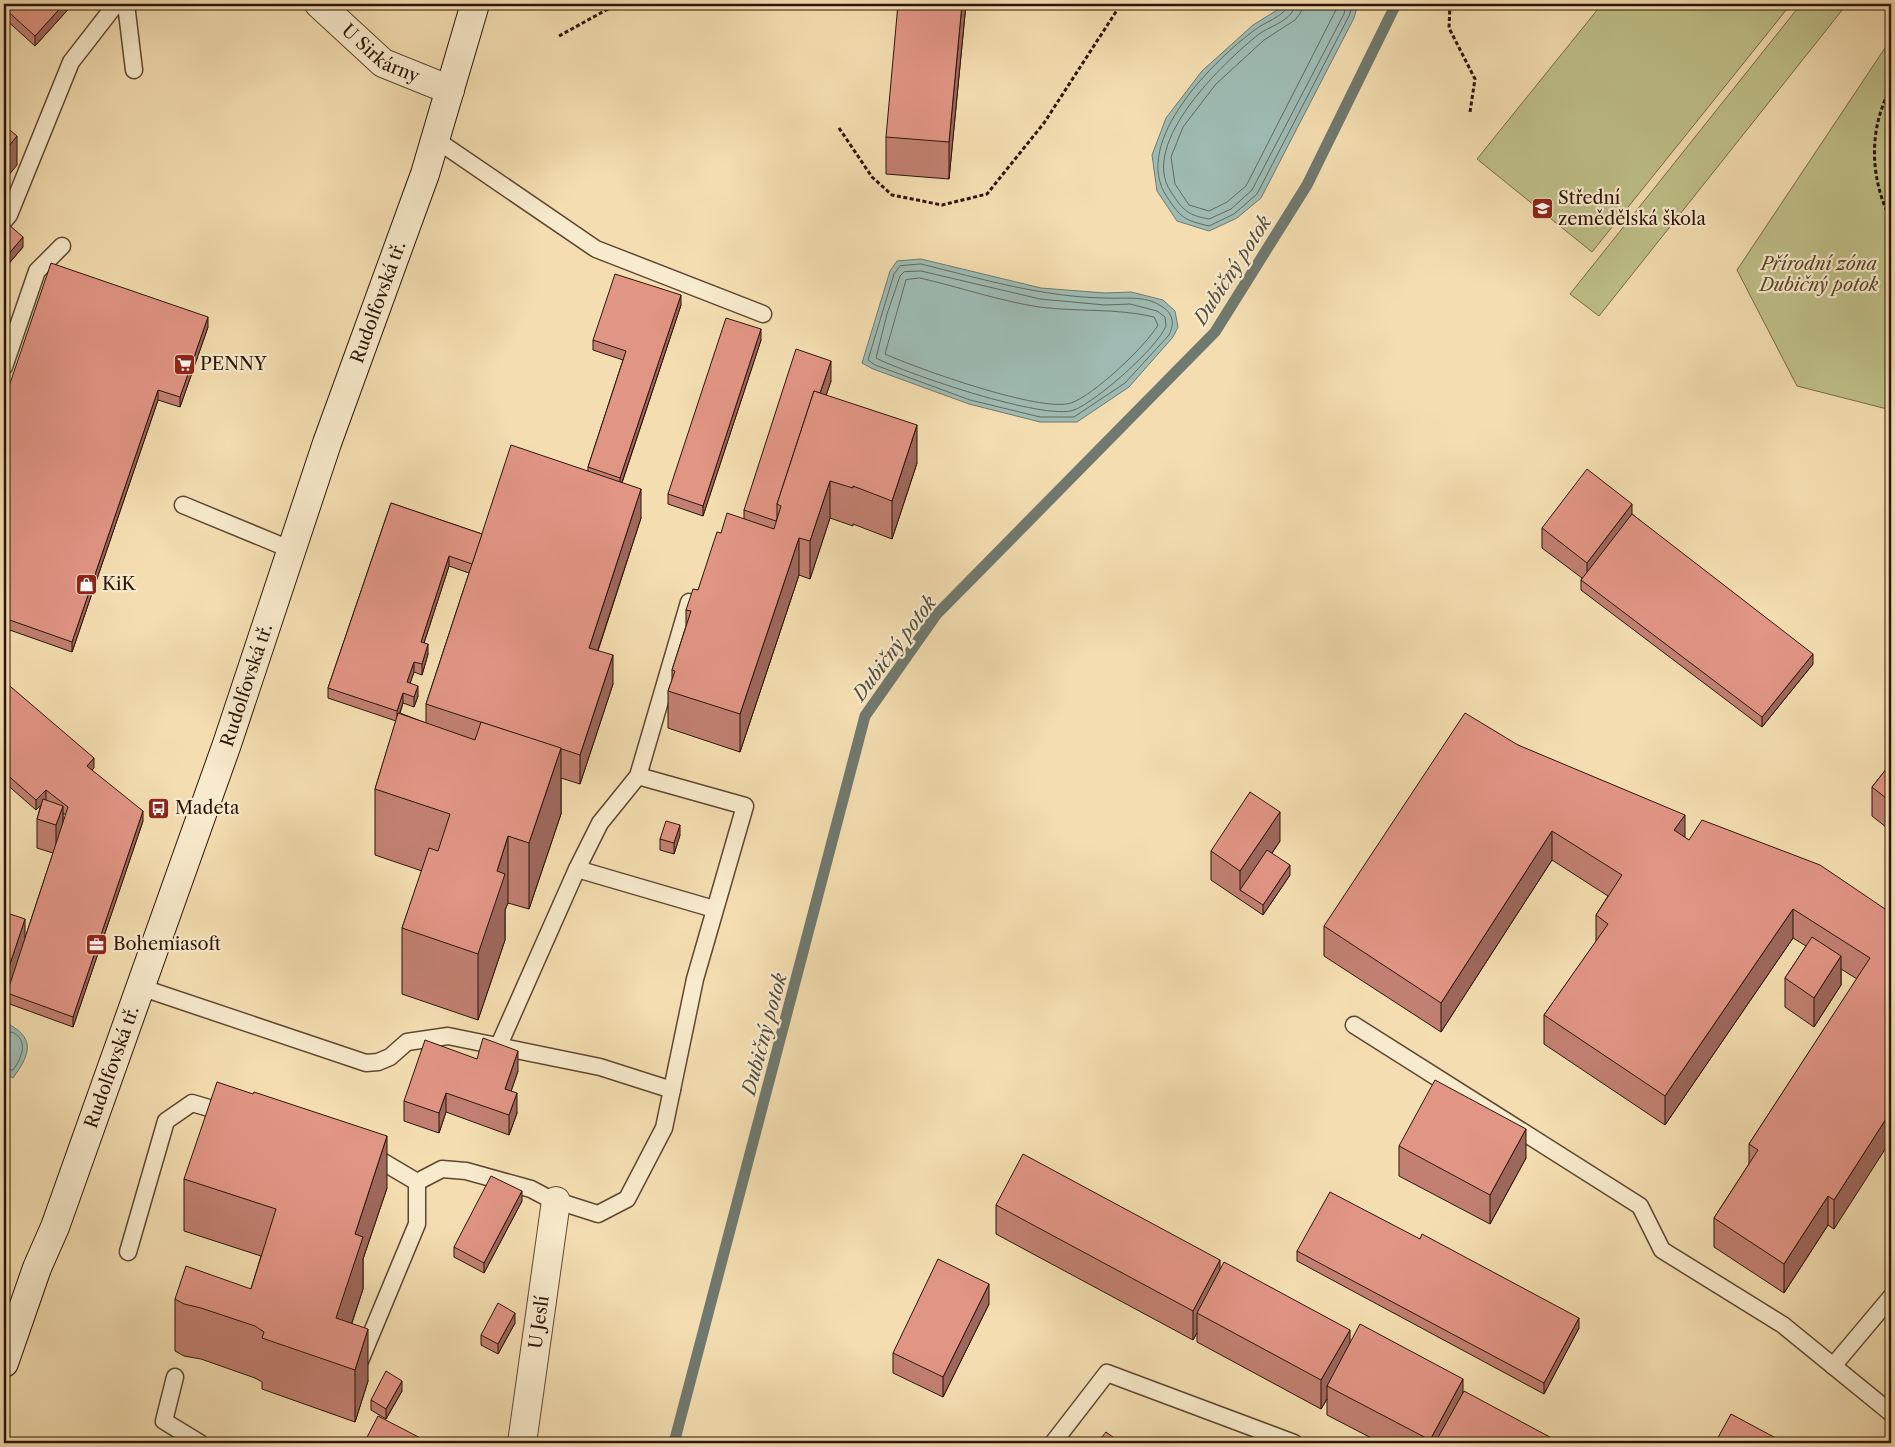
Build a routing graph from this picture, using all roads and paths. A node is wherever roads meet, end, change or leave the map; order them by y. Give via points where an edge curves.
1 (116, 4) edge
2 (126, 4) edge
3 (319, 4) edge
4 (475, 4) edge
5 (617, 4) edge
6 (1121, 4) edge
7 (1450, 4) edge
8 (559, 36) dead end
9 (134, 70) dead end
10 (1891, 88) edge
11 (450, 90) junction
12 (1470, 112) dead end
13 (839, 128) dead end
14 (435, 140) junction
15 (1891, 220) edge
16 (4, 221) edge
17 (62, 246) dead end
18 (763, 314) dead end
19 (4, 367) edge
20 (183, 505) dead end
21 (292, 550) junction
22 (689, 602) edge
23 (638, 776) junction
24 (577, 869) junction
25 (714, 909) junction
26 (140, 987) junction
27 (1354, 1024) dead end
28 (499, 1045) junction
29 (672, 1090) junction
30 (245, 1119) edge
31 (355, 1150) edge
32 (417, 1182) junction
33 (556, 1201) junction
34 (128, 1252) dead end
35 (1891, 1297) edge
36 (360, 1360) edge
37 (4, 1363) edge
38 (1833, 1366) junction
39 (176, 1377) dead end
40 (1891, 1413) edge
41 (200, 1443) edge
42 (522, 1443) edge
43 (1053, 1443) edge
44 (1294, 1443) edge

1 - 16 lane via 70,62
2 - 9 lane
3 - 11 main road, U Sirkárny via 383,63
4 - 11 main road, Rudolfovská tř.
5 - 8 path
6 - 13 path via 1044,123 987,194 942,205 892,195 872,177
7 - 12 path via 1448,28 1475,79
10 - 15 path via 1881,107 1873,162 1884,207
11 - 14 main road, Rudolfovská tř.
14 - 18 lane via 596,249
14 - 21 main road, Rudolfovská tř.
17 - 19 lane via 37,270
20 - 21 lane
21 - 26 main road, Rudolfovská tř.
22 - 23 lane
23 - 24 lane via 600,823
23 - 25 lane via 745,806
24 - 25 lane
24 - 28 lane
25 - 29 lane via 695,979
26 - 28 lane via 366,1063 390,1057 408,1042 448,1036
26 - 37 main road, Rudolfovská tř.
27 - 38 lane via 1640,1206 1662,1250 1783,1325
28 - 29 lane via 600,1067
29 - 33 lane via 664,1128 627,1199 598,1214
30 - 34 lane via 192,1104 166,1121
31 - 32 lane via 374,1155
32 - 33 lane via 442,1169 466,1170 531,1189
32 - 36 lane via 417,1224
33 - 42 main road, U Jeslí
35 - 38 lane
38 - 40 lane
39 - 41 lane via 164,1421
43 - 44 lane via 1107,1373

